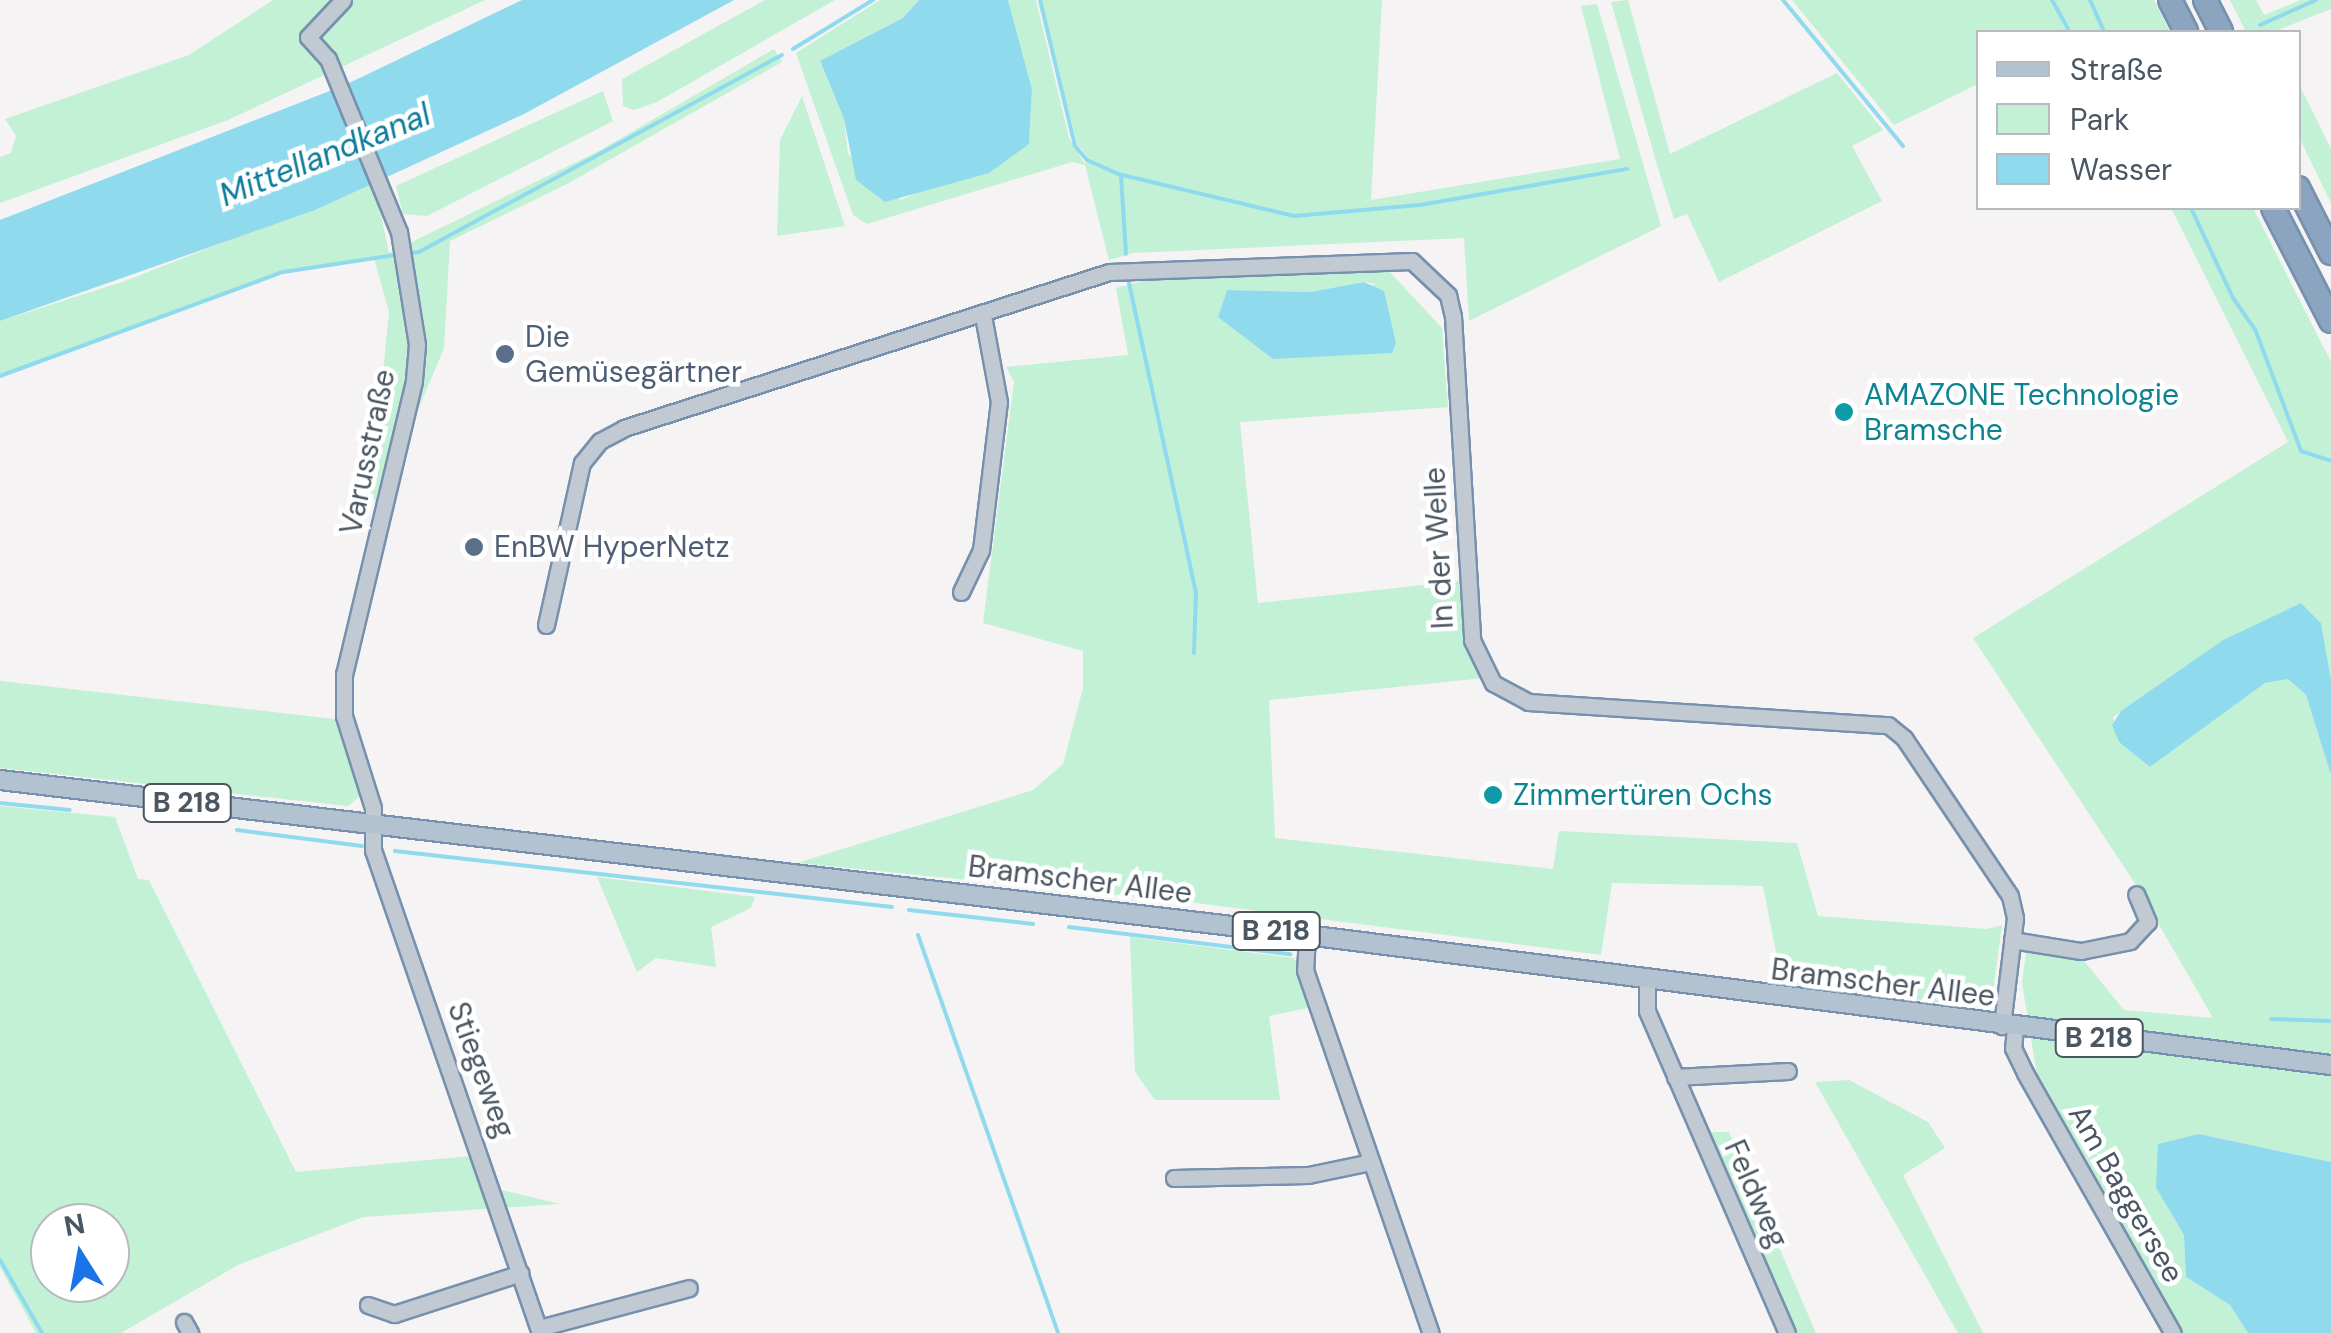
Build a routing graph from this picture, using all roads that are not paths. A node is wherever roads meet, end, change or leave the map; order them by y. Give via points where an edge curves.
1 (344, 0) edge
2 (2170, 0) edge
3 (2205, 0) edge
4 (2185, 30) edge
5 (2220, 30) edge
6 (2301, 194) edge
7 (2274, 210) edge
8 (2331, 253) edge
9 (983, 316) junction
10 (2331, 321) edge
11 (961, 592) dead end
12 (546, 625) dead end
13 (0, 780) edge
14 (374, 825) junction
15 (2136, 894) dead end
16 (1307, 934) junction
17 (2012, 940) junction
18 (1647, 979) junction
19 (2009, 1026) junction
20 (2331, 1065) edge
21 (1788, 1071) dead end
22 (1676, 1077) junction
23 (1372, 1162) junction
24 (1174, 1178) dead end
25 (520, 1272) junction
26 (690, 1288) dead end
27 (368, 1305) dead end
28 (539, 1330) edge
29 (1431, 1333) edge
30 (1787, 1333) edge
31 (2173, 1333) edge

1 - 14 street, Varusstraße via 308,37 328,59 403,246 414,381 344,674 344,716
2 - 4 highway
3 - 5 highway
6 - 8 highway
7 - 10 highway
9 - 11 street via 999,402 981,550
9 - 12 street, In der Welle via 600,441 582,464
9 - 17 street, In der Welle via 1109,272 1412,261 1424,267 1448,295 1452,316 1472,640 1493,682 1528,702 1888,725 1904,738 2010,896
13 - 14 main road, Bramscher Allee / B 218
14 - 16 main road, Bramscher Allee / B 218
14 - 25 street, Stiegeweg via 374,850
15 - 17 street via 2148,922 2130,941 2080,950
16 - 18 main road, Bramscher Allee / B 218
16 - 23 street via 1305,970
17 - 19 street, In der Welle
18 - 19 main road, Bramscher Allee / B 218
18 - 22 street, Feldweg via 1646,1010
19 - 20 main road, Bramscher Allee / B 218
19 - 31 street, Am Baggersee via 2025,1073
21 - 22 street
22 - 30 street, Feldweg
23 - 24 street via 1308,1174
23 - 29 street
25 - 27 street via 394,1314
25 - 28 street, Stiegeweg
26 - 28 street

